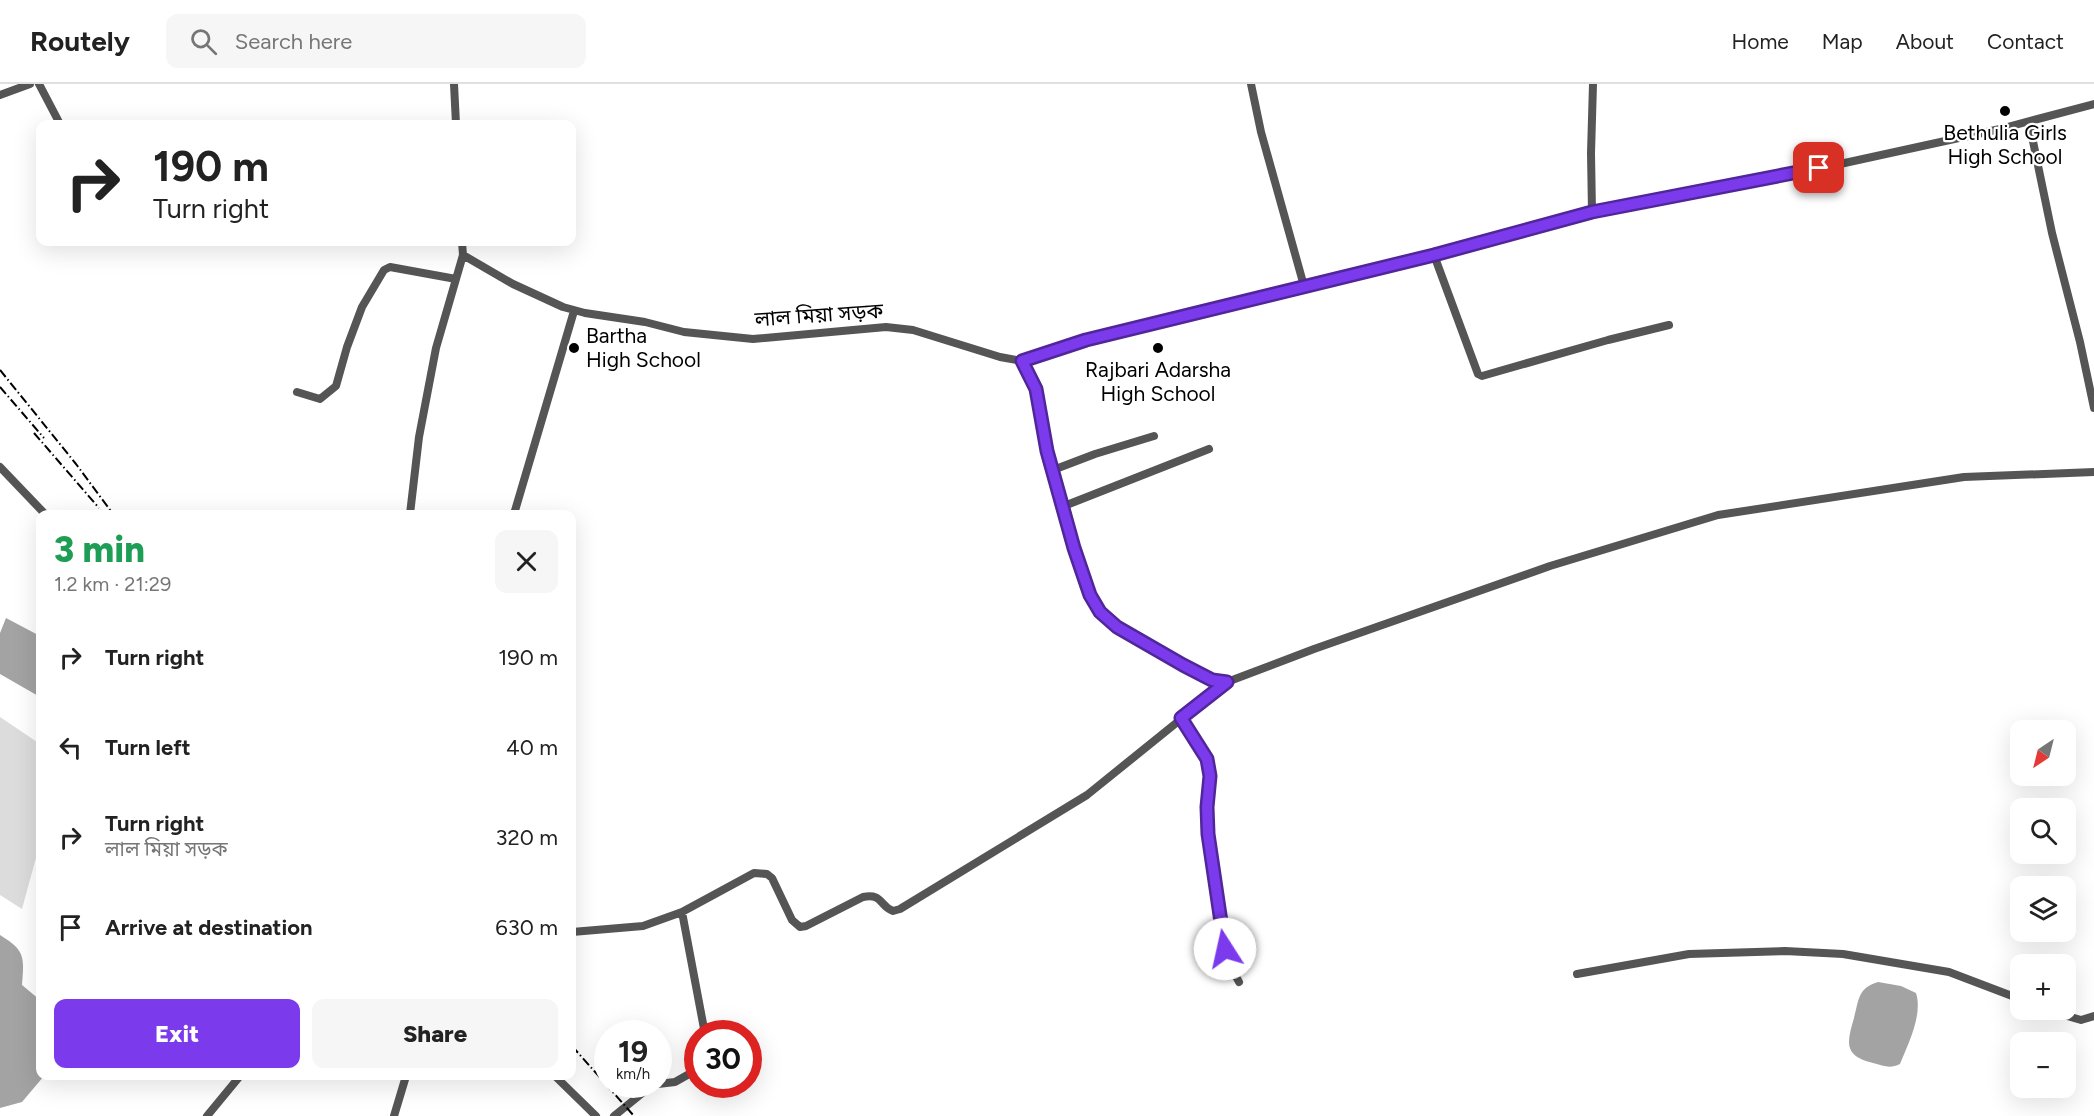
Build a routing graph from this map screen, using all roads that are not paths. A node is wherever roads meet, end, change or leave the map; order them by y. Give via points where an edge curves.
1 (30, 84) edge
2 (39, 84) edge
3 (454, 84) edge
4 (1251, 84) edge
5 (1593, 84) edge
6 (0, 95) edge
7 (2094, 104) edge
8 (58, 120) edge
9 (456, 120) edge
10 (2029, 122) junction
11 (1592, 212) junction
12 (462, 246) edge
13 (463, 255) junction
14 (1434, 255) junction
15 (456, 279) junction
16 (1304, 286) junction
17 (574, 311) junction
18 (1669, 325) dead end
19 (1022, 361) junction
20 (297, 392) dead end
21 (2094, 408) edge
22 (1154, 436) dead end
23 (1209, 449) dead end
24 (0, 467) edge
25 (1053, 470) junction
26 (2094, 472) edge
27 (1064, 506) junction
28 (41, 510) edge
29 (411, 510) edge
30 (515, 510) edge
31 (1227, 682) junction
32 (1181, 718) junction
33 (682, 912) junction
34 (576, 932) edge
35 (1577, 974) dead end
36 (1239, 982) dead end
37 (2010, 995) edge
38 (2094, 1016) edge
39 (2076, 1019) edge
40 (702, 1020) edge
41 (237, 1080) edge
42 (405, 1080) edge
43 (559, 1080) edge
44 (636, 1098) edge
45 (207, 1116) edge
46 (394, 1116) edge
47 (596, 1116) edge
48 (614, 1116) edge

1 - 6 street
2 - 8 street
3 - 9 street
4 - 16 street
5 - 11 street
7 - 10 street
10 - 11 street via 1840,164
10 - 21 street
11 - 14 street
12 - 13 street
13 - 15 street
13 - 17 street, লাল মিয়া সড়ক via 513,284
14 - 16 street
14 - 18 street via 1482,376
15 - 20 street via 390,267 384,270 362,307 336,386 320,399
15 - 29 street via 436,348 419,437
16 - 19 street via 1086,340
17 - 19 street, লাল মিয়া সড়ক via 684,332 753,339 847,329 913,330
17 - 30 street
19 - 25 street via 1036,389
22 - 25 street
23 - 27 street
24 - 28 street
25 - 27 street
26 - 31 street via 1964,477 1718,515 1550,566
27 - 31 street via 1087,585 1100,612 1117,627 1183,665 1212,680
31 - 32 street
32 - 33 street via 1087,795 900,909 887,909 877,897 863,897 800,927 792,920 772,879 767,874 754,873
32 - 36 street via 1207,759 1208,834 1216,896 1225,949
33 - 34 street via 643,926
33 - 40 street
35 - 37 street via 1689,954 1785,951 1843,954 1949,972
38 - 39 street
41 - 45 street
42 - 46 street
43 - 47 street
44 - 48 street

